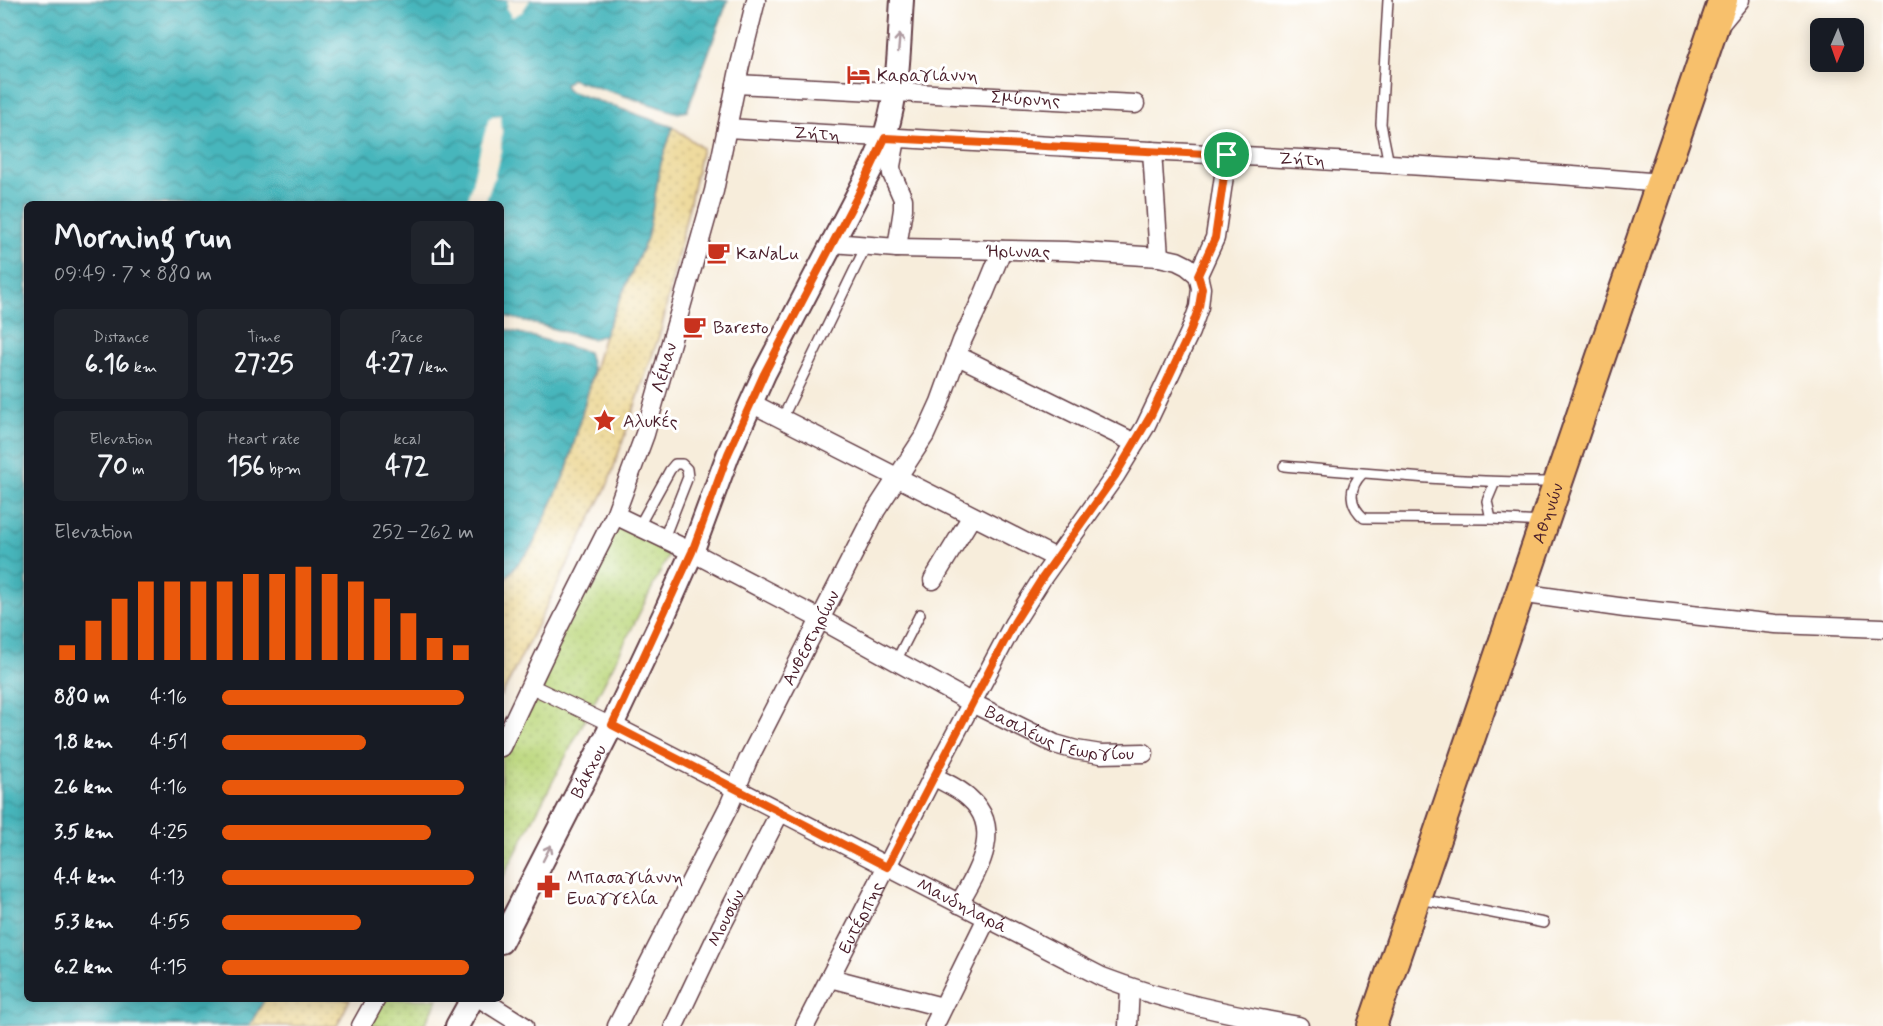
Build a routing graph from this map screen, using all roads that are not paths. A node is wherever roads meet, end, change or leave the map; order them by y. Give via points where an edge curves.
1 (756, 0) edge
2 (902, 0) edge
3 (1388, 0) edge
4 (1723, 0) edge
5 (1740, 0) edge
6 (1704, 57) junction
7 (736, 84) junction
8 (894, 93) junction
9 (1135, 104) dead end
10 (728, 128) junction
11 (890, 138) junction
12 (1152, 152) junction
13 (1227, 155) junction
14 (1389, 164) junction
15 (1660, 183) junction
16 (832, 243) junction
17 (866, 246) junction
18 (897, 248) junction
19 (1002, 250) junction
20 (1159, 257) junction
21 (1198, 275) junction
22 (956, 355) junction
23 (751, 403) junction
24 (782, 419) junction
25 (1135, 443) junction
26 (1284, 466) dead end
27 (1362, 474) junction
28 (897, 478) junction
29 (1495, 482) junction
30 (1558, 482) junction
31 (615, 515) junction
32 (972, 516) junction
33 (1491, 519) junction
34 (1544, 522) junction
35 (639, 526) junction
36 (664, 538) junction
37 (692, 552) junction
38 (1056, 558) junction
39 (933, 580) dead end
40 (1520, 593) junction
41 (920, 614) dead end
42 (820, 619) junction
43 (1883, 628) edge
44 (896, 661) junction
45 (531, 686) junction
46 (972, 703) junction
47 (612, 725) junction
48 (504, 741) edge
49 (1144, 753) dead end
50 (933, 776) junction
51 (736, 789) junction
52 (780, 812) junction
53 (887, 867) junction
54 (1416, 898) junction
55 (959, 904) junction
56 (987, 918) junction
57 (1544, 922) dead end
58 (504, 936) edge
59 (830, 978) junction
60 (1130, 987) junction
61 (374, 1002) edge
62 (470, 1002) edge
63 (486, 1002) edge
64 (942, 1007) junction
65 (361, 1026) edge
66 (457, 1026) edge
67 (524, 1026) edge
68 (617, 1026) edge
69 (674, 1026) edge
70 (805, 1026) edge
71 (934, 1026) edge
72 (1128, 1026) edge
73 (1299, 1026) edge
74 (1372, 1026) edge

1 - 7 street, Λέμαν
8 -> 2 street, Βάκχου
3 - 14 lane via 1382,124
4 - 6 main road, Αθηνών
5 - 6 street via 1721,24
6 - 15 main road, Αθηνών
7 - 8 street, Σμύρνης
7 - 10 street, Λέμαν
8 - 9 street, Σμύρνης
8 - 11 street, Βάκχου
10 - 11 street, Ζήτη
10 - 31 street, Λέμαν via 697,255 645,434
11 - 12 street, Ζήτη
11 - 16 street, Βάκχου
11 - 18 street via 892,174 903,199
12 - 13 street, Ζήτη
12 - 20 street
13 - 14 street, Ζήτη
13 - 21 street via 1215,238
14 - 15 street, Ζήτη
15 - 30 main road, Αθηνών
16 - 17 street, Ήριννας
16 - 23 street, Βάκχου
17 - 18 street, Ήριννας
17 - 24 lane
18 - 19 street, Ήριννας
19 - 20 street, Ήριννας
19 - 22 street, Ανθεστηρίων
20 - 21 street, Ήριννας via 1183,263
21 - 25 street, Ευτέρπης via 1201,295 1190,332
22 - 25 street
22 - 28 street, Ανθεστηρίων via 930,426
23 - 24 street
23 - 37 street, Βάκχου
24 - 28 street
25 - 38 street, Ευτέρπης
26 - 27 lane
27 - 29 lane
27 - 33 lane via 1353,484 1351,498 1364,518
28 - 32 street
28 - 42 street, Ανθεστηρίων via 876,510
29 - 30 lane
29 - 33 lane via 1487,501
30 - 34 main road, Αθηνών
31 - 35 street, Βασιλέως Γεωργίου
31 - 45 street, Λέμαν
32 - 38 street
32 - 39 street
33 - 34 lane
34 - 40 main road, Αθηνών
35 - 36 street, Βασιλέως Γεωργίου
35 - 36 lane via 669,470 682,464 688,477
36 - 37 street, Βασιλέως Γεωργίου
37 - 42 street, Βασιλέως Γεωργίου
37 - 47 street, Βάκχου
38 - 46 street, Ευτέρπης via 1014,623
40 - 43 street via 1776,624
40 - 54 main road, Αθηνών
41 - 44 lane
42 - 44 street, Βασιλέως Γεωργίου
42 - 51 street, Ανθεστηρίων
44 - 46 street, Βασιλέως Γεωργίου
45 - 47 street
45 - 48 street, Λέμαν
46 - 49 street, Βασιλέως Γεωργίου via 1064,747 1101,754
46 - 50 street, Ευτέρπης
47 - 51 street, Μανδηλαρά
58 -> 47 street, Βάκχου
50 - 53 street, Ευτέρπης
50 - 55 street via 969,797 985,824 982,862
51 - 52 street, Μανδηλαρά
51 - 68 street, Ανθεστηρίων
52 - 53 street, Μανδηλαρά
52 - 69 street, Μουσών
53 - 55 street, Μανδηλαρά
53 - 59 street, Ευτέρπης
54 - 57 lane
54 - 74 main road, Αθηνών
55 - 56 street, Μανδηλαρά
56 - 60 street, Μανδηλαρά via 1096,974
56 - 64 street
59 - 64 street
59 - 70 street, Ευτέρπης
60 - 72 street
60 - 73 street, Μανδηλαρά
61 - 65 street
62 - 66 street
63 - 67 street
64 - 71 street

